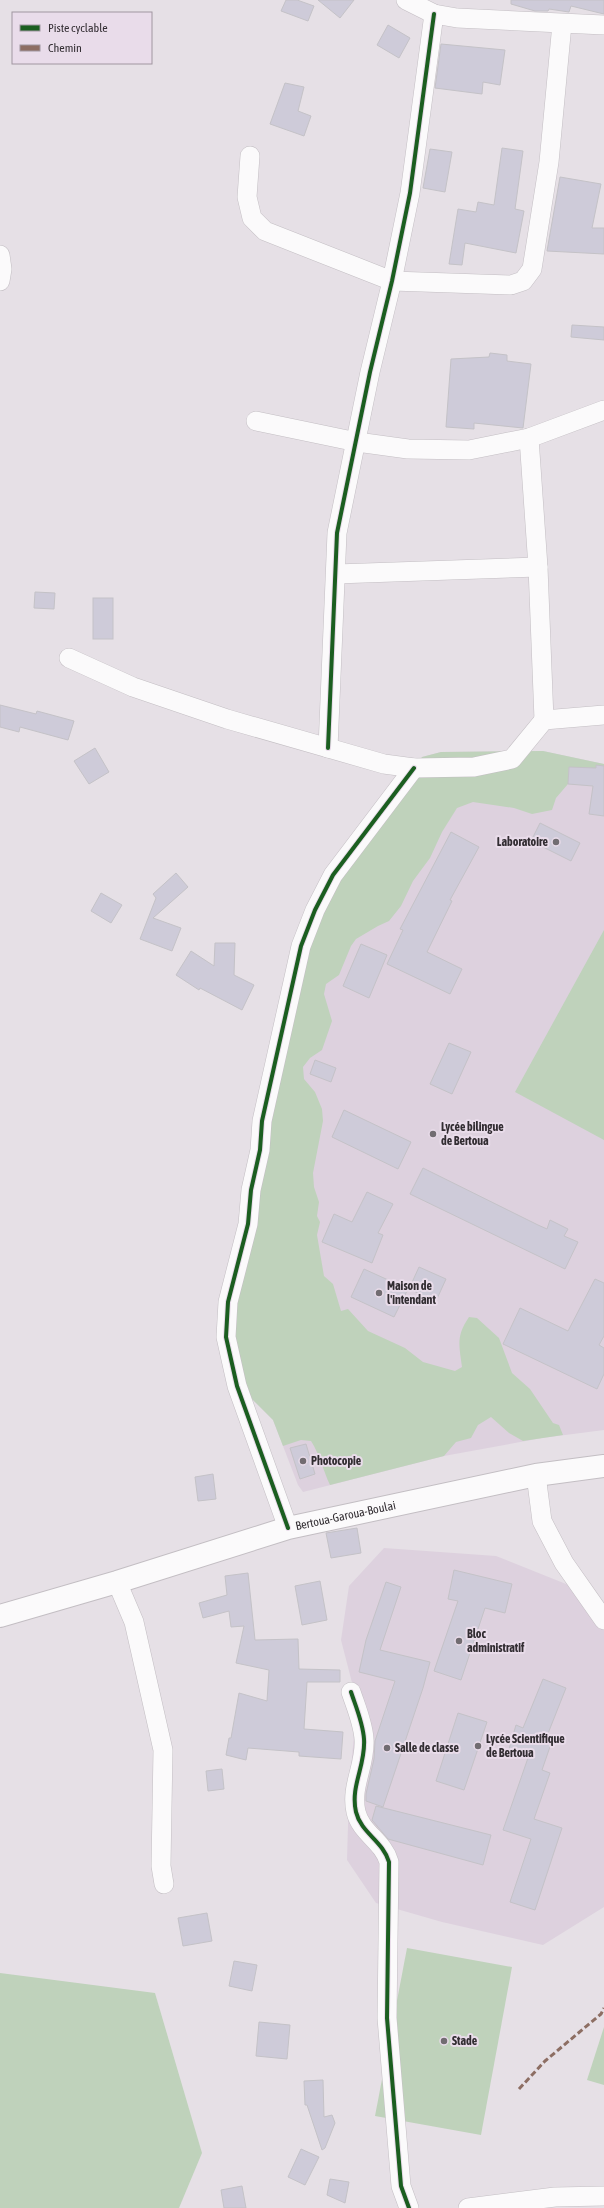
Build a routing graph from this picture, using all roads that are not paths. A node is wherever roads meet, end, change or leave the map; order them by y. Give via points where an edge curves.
1 (406, 0) edge
2 (434, 14) junction
3 (562, 24) junction
4 (604, 25) edge
5 (250, 156) dead end
6 (392, 281) junction
7 (604, 410) edge
8 (256, 421) dead end
9 (529, 438) junction
10 (357, 442) junction
11 (538, 567) junction
12 (336, 574) junction
13 (68, 658) dead end
14 (604, 715) edge
15 (544, 720) junction
16 (328, 748) junction
17 (414, 768) junction
18 (604, 1466) edge
19 (536, 1475) junction
20 (288, 1528) junction
21 (118, 1582) junction
22 (0, 1616) edge
23 (604, 1620) edge
24 (351, 1692) dead end
25 (164, 1884) dead end
26 (604, 2196) edge
27 (409, 2208) edge
28 (468, 2208) edge

1 - 2 street
2 - 3 street via 457,18
2 - 6 street via 410,193
3 - 4 street
3 - 6 street via 548,162 532,269 523,281 510,285
5 - 6 street via 247,197 252,218 265,231
6 - 10 street via 370,372
7 - 9 street
8 - 10 street
9 - 10 street via 469,450 408,449
9 - 11 street
10 - 12 street via 337,533
11 - 12 street
11 - 15 street
12 - 16 street
13 - 16 street via 133,688
14 - 15 street
15 - 17 street via 512,758 474,767
16 - 17 street via 384,764
17 - 20 street via 333,875 315,910 301,946 262,1121 260,1150 251,1190 245,1238 228,1302 226,1337 237,1386
18 - 19 highway, Bertoua-Garoua-Boulai
19 - 20 highway, Bertoua-Garoua-Boulai
19 - 23 street via 542,1521 564,1563
20 - 21 highway, Bertoua-Garoua-Boulai
21 - 22 highway, Bertoua-Garoua-Boulai
21 - 25 street via 134,1622 163,1750 161,1866
24 - 27 street via 364,1740 355,1786 356,1813 361,1826 382,1847 389,1862 387,2018 401,2186
26 - 28 street via 555,2197

